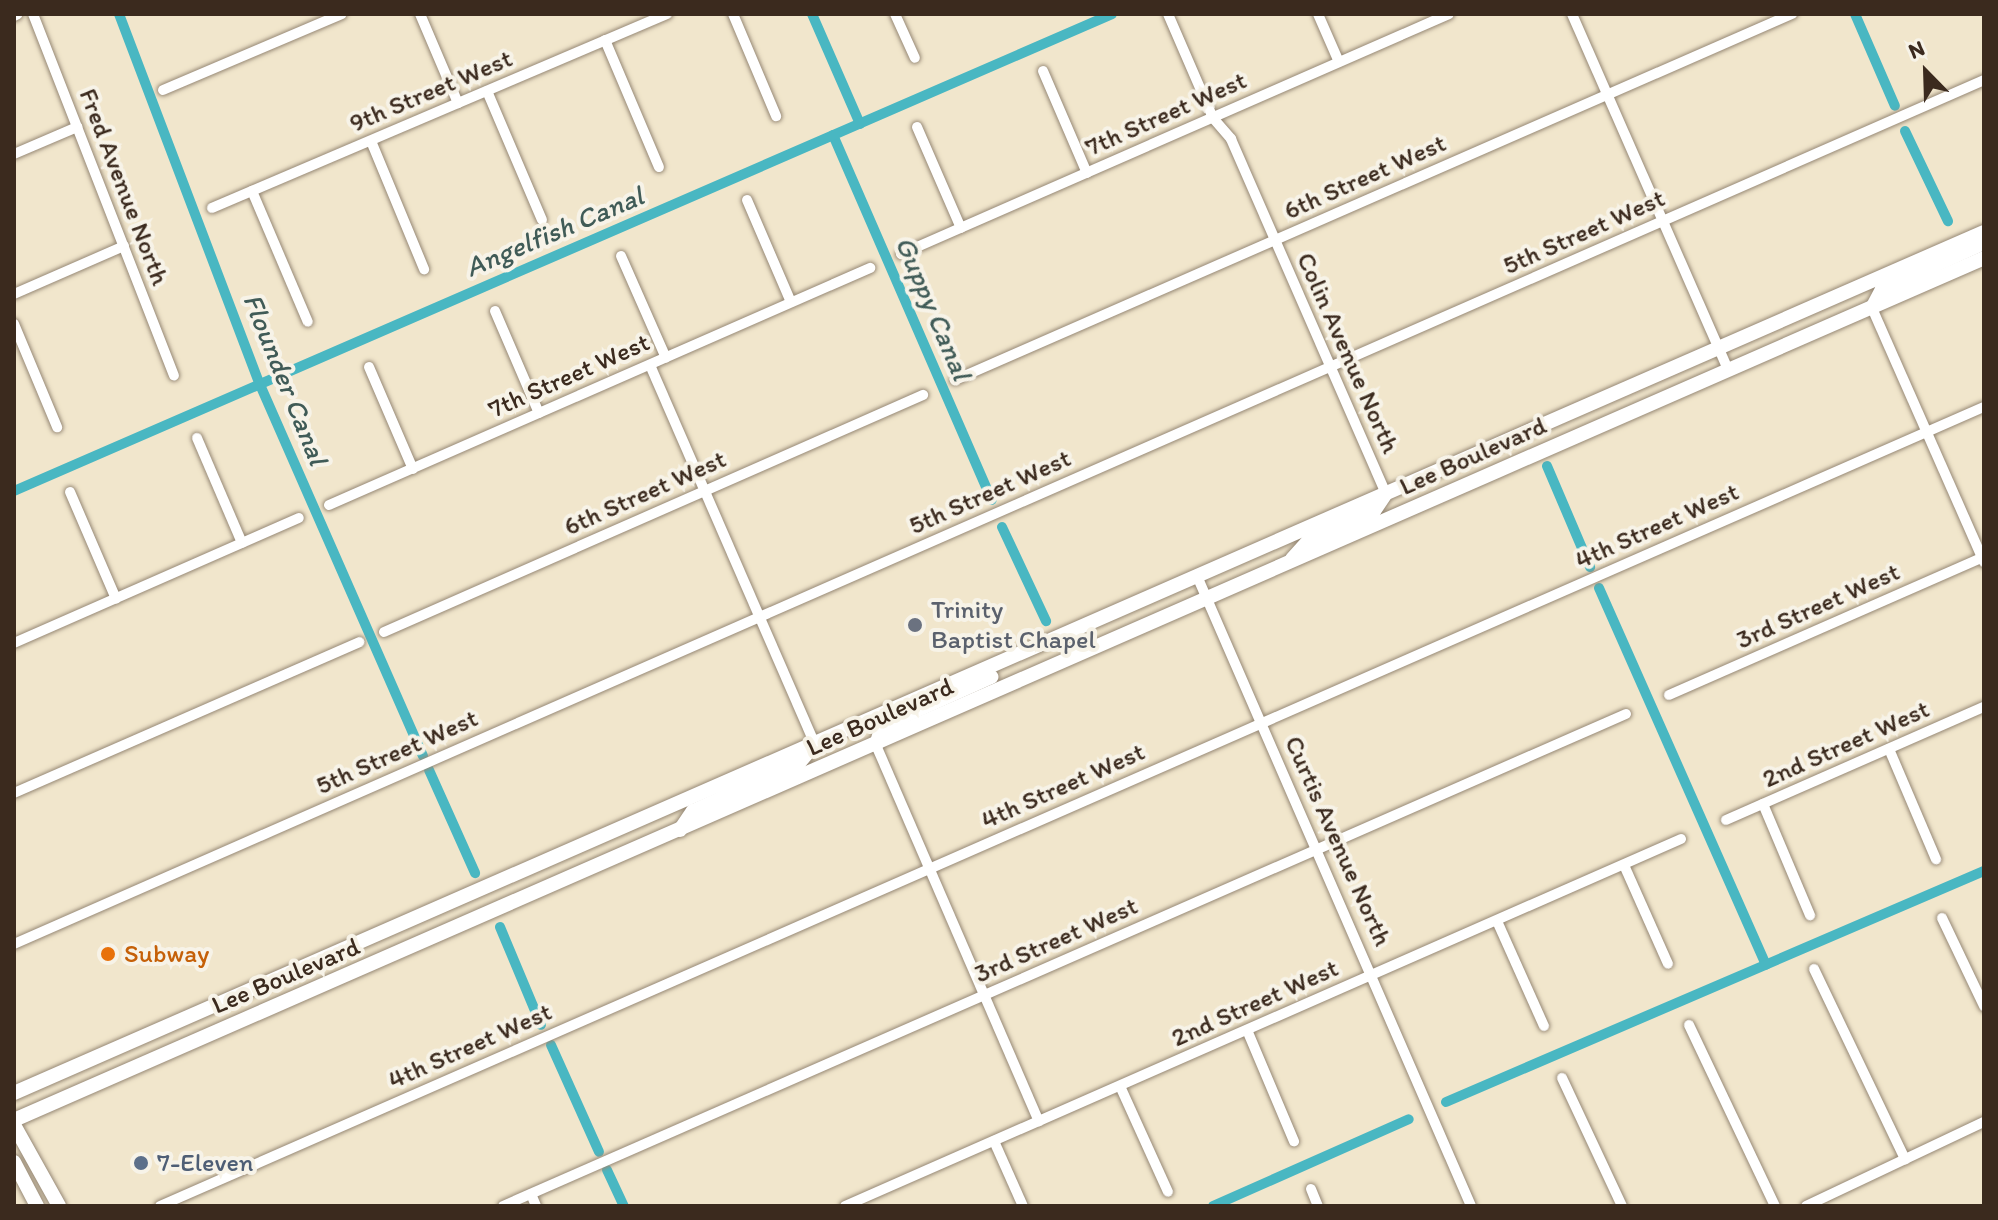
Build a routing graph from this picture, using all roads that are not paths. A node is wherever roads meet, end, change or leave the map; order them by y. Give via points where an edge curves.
1 (33, 14) edge
2 (342, 14) edge
3 (420, 14) edge
4 (667, 14) edge
5 (733, 14) edge
6 (895, 14) edge
7 (1168, 14) edge
8 (1318, 14) edge
9 (1449, 14) edge
10 (1572, 14) edge
11 (1792, 14) edge
12 (605, 40) junction
13 (915, 58) dead end
14 (1339, 62) junction
15 (1043, 71) dead end
16 (1984, 80) edge
17 (163, 90) dead end
18 (487, 91) junction
19 (1608, 95) junction
20 (458, 103) junction
21 (776, 116) dead end
22 (1213, 118) junction
23 (77, 127) junction
24 (917, 127) dead end
25 (371, 141) junction
26 (14, 154) edge
27 (659, 167) dead end
28 (1087, 173) junction
29 (252, 191) junction
30 (747, 200) dead end
31 (212, 208) dead end
32 (542, 220) dead end
33 (1663, 221) junction
34 (961, 228) junction
35 (1984, 232) edge
36 (1275, 241) junction
37 (1984, 243) edge
38 (124, 246) junction
39 (901, 254) dead end
40 (621, 256) dead end
41 (1984, 258) edge
42 (870, 268) dead end
43 (424, 269) dead end
44 (14, 294) edge
45 (791, 302) junction
46 (1872, 308) junction
47 (495, 311) dead end
48 (308, 322) dead end
49 (14, 324) edge
50 (1718, 348) junction
51 (666, 358) junction
52 (650, 365) junction
53 (1330, 366) junction
54 (369, 367) dead end
55 (1729, 371) junction
56 (174, 376) dead end
57 (955, 380) dead end
58 (923, 395) dead end
59 (1984, 407) edge
60 (539, 413) junction
61 (57, 427) dead end
62 (1927, 432) junction
63 (197, 438) dead end
64 (413, 469) junction
65 (705, 491) junction
66 (70, 492) dead end
67 (1386, 493) junction
68 (329, 505) dead end
69 (299, 518) dead end
70 (242, 543) junction
71 (1983, 559) edge
72 (1290, 563) junction
73 (1197, 576) junction
74 (116, 599) junction
75 (1207, 599) junction
76 (760, 617) junction
77 (384, 632) dead end
78 (359, 642) dead end
79 (14, 643) edge
80 (1007, 659) junction
81 (1669, 695) dead end
82 (1984, 707) edge
83 (1626, 714) dead end
84 (1262, 723) junction
85 (815, 744) junction
86 (876, 745) junction
87 (1889, 749) junction
88 (14, 793) edge
89 (1763, 804) junction
90 (1726, 820) dead end
91 (680, 831) junction
92 (1681, 839) dead end
93 (1317, 849) junction
94 (1936, 859) dead end
95 (1624, 865) junction
96 (930, 869) junction
97 (1810, 915) dead end
98 (1942, 918) dead end
99 (1497, 921) junction
100 (14, 944) edge
101 (1668, 964) dead end
102 (1814, 969) dead end
103 (1372, 976) junction
104 (985, 995) junction
105 (1984, 1006) edge
106 (1689, 1025) dead end
107 (1544, 1026) dead end
108 (1247, 1030) junction
109 (1562, 1078) dead end
110 (1120, 1086) junction
111 (14, 1093) edge
112 (1039, 1121) junction
113 (14, 1122) edge
114 (1984, 1122) edge
115 (994, 1141) junction
116 (1294, 1141) dead end
117 (1905, 1159) junction
118 (14, 1162) edge
119 (1311, 1189) dead end
120 (1168, 1192) dead end
121 (531, 1194) junction
122 (871, 1201) edge
123 (37, 1206) edge
124 (59, 1206) edge
125 (160, 1206) edge
126 (503, 1206) edge
127 (536, 1206) edge
128 (845, 1206) edge
129 (1023, 1206) edge
130 (1318, 1206) edge
131 (1471, 1206) edge
132 (1622, 1206) edge
133 (1775, 1206) edge
134 (1806, 1206) edge

1 - 23 street, Fred Avenue North
2 - 17 street
3 - 20 street
4 - 12 street, 9th Street West
5 - 21 street
6 - 13 street
7 - 22 street, Colin Avenue North
8 - 14 street
9 - 14 street, 7th Street West
10 - 19 street
11 - 19 street, 6th Street West
12 - 18 street, 9th Street West
12 - 27 street
14 - 22 street, 7th Street West
15 - 28 street
16 - 33 street, 5th Street West
18 - 20 street, 9th Street West
18 - 32 street
19 - 33 street
19 - 36 street, 6th Street West
20 - 25 street, 9th Street West
22 - 28 street, 7th Street West
22 - 36 street, Colin Avenue North via 1231,139
23 - 26 street
23 - 38 street, Fred Avenue North
24 - 34 street
25 - 29 street, 9th Street West
25 - 43 street
28 - 34 street, 7th Street West
29 - 31 street, 9th Street West
29 - 48 street
30 - 45 street
33 - 50 street
33 - 53 street, 5th Street West
34 - 39 street, 7th Street West
35 - 50 main road, Lee Boulevard
36 - 53 street, Colin Avenue North
36 - 57 street, 6th Street West
37 - 46 main road via 1882,289
38 - 44 street
38 - 56 street, Fred Avenue North
40 - 51 street
41 - 46 main road, Lee Boulevard
42 - 45 street, 7th Street West
45 - 51 street, 7th Street West
46 - 55 main road, Lee Boulevard
46 - 62 street
47 - 60 street
49 - 61 street
50 - 55 street
50 - 67 main road, Lee Boulevard
51 - 52 street, 7th Street West
52 - 60 street, 7th Street West
52 - 65 street
53 - 67 street, Colin Avenue North
53 - 76 street, 5th Street West
54 - 64 street
55 - 72 main road, Lee Boulevard
58 - 65 street, 6th Street West
59 - 62 street, 4th Street West
60 - 64 street, 7th Street West
62 - 71 street
62 - 84 street, 4th Street West
63 - 70 street
64 - 68 street, 7th Street West
65 - 76 street
65 - 77 street, 6th Street West
66 - 74 street
67 - 72 main road via 1374,511 1309,540
67 - 73 main road, Lee Boulevard
69 - 70 street
70 - 74 street
71 - 81 street, 3rd Street West
72 - 75 main road, Lee Boulevard
73 - 75 street, Curtis Avenue North
73 - 80 main road, Lee Boulevard
74 - 79 street
75 - 84 street, Curtis Avenue North
75 - 86 main road, Lee Boulevard
76 - 85 street
76 - 100 street, 5th Street West
78 - 88 street
80 - 85 main road, Lee Boulevard
80 - 86 main road via 996,675 882,726
82 - 87 street, 2nd Street West
83 - 93 street, 3rd Street West
84 - 93 street, Curtis Avenue North
84 - 96 street, 4th Street West
85 - 91 main road via 799,763 693,811
85 - 111 main road, Lee Boulevard
86 - 91 main road, Lee Boulevard
86 - 96 street
87 - 89 street, 2nd Street West
87 - 94 street
89 - 90 street, 2nd Street West
89 - 97 street
91 - 113 main road, Lee Boulevard
92 - 95 street, 2nd Street West
93 - 103 street, Curtis Avenue North
93 - 104 street, 3rd Street West
95 - 99 street, 2nd Street West
95 - 101 street
96 - 104 street
96 - 125 street, 4th Street West
98 - 105 street
99 - 103 street, 2nd Street West
99 - 107 street
102 - 117 street
103 - 108 street, 2nd Street West
103 - 131 street, Curtis Avenue North
104 - 112 street
104 - 121 street, 3rd Street West
106 - 133 street
108 - 110 street, 2nd Street West
108 - 116 street
109 - 132 street
110 - 112 street, 2nd Street West
110 - 120 street
112 - 115 street, 2nd Street West
113 - 124 main road
114 - 117 street
115 - 122 street, 2nd Street West
115 - 129 street
117 - 134 street
118 - 123 main road
119 - 130 street
121 - 126 street, 3rd Street West
121 - 127 street
122 - 128 street, 2nd Street West

